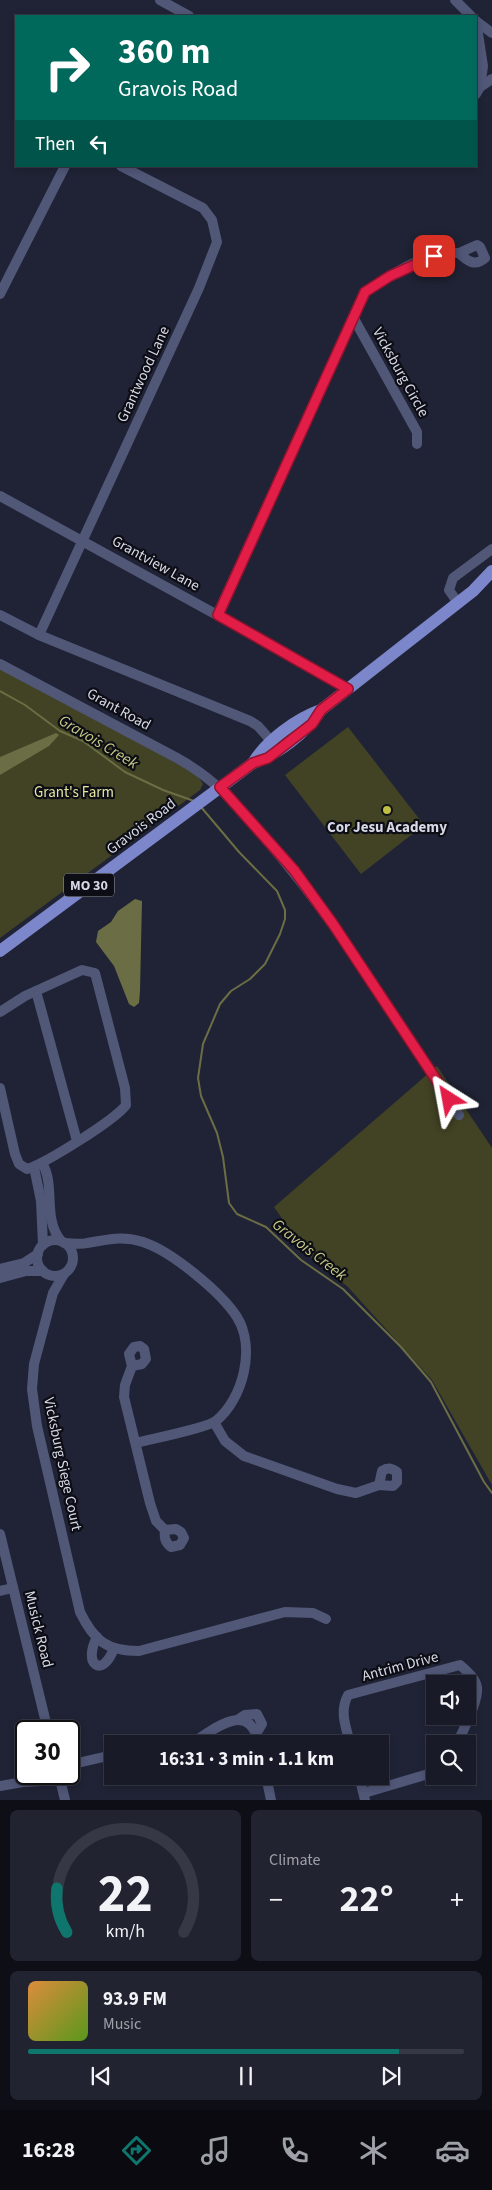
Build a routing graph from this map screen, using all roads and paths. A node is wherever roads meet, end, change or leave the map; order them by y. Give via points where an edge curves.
1 (160, 0) edge
2 (455, 0) edge
3 (186, 15) edge
4 (470, 15) edge
5 (477, 22) edge
6 (477, 27) edge
7 (492, 33) edge
8 (492, 79) edge
9 (478, 90) edge
10 (64, 167) edge
11 (123, 167) edge
12 (459, 253) dead end
13 (0, 294) edge
14 (353, 316) junction
15 (417, 444) dead end
16 (0, 496) edge
17 (83, 540) junction
18 (492, 550) edge
19 (492, 571) edge
20 (492, 583) edge
21 (473, 591) junction
22 (458, 603) junction
23 (0, 615) edge
24 (218, 615) junction
25 (39, 635) junction
26 (0, 664) edge
27 (348, 689) junction
28 (321, 710) junction
29 (272, 742) junction
30 (253, 763) junction
31 (220, 787) junction
32 (0, 951) edge
33 (36, 991) junction
34 (0, 1012) edge
35 (0, 1088) edge
36 (460, 1115) dead end
37 (77, 1141) junction
38 (38, 1165) junction
39 (63, 1242) junction
40 (85, 1244) junction
41 (43, 1245) junction
42 (38, 1254) junction
43 (73, 1258) junction
44 (0, 1269) edge
45 (45, 1273) junction
46 (64, 1274) junction
47 (0, 1278) edge
48 (54, 1293) junction
49 (132, 1366) dead end
50 (214, 1422) junction
51 (136, 1443) junction
52 (379, 1485) dead end
53 (164, 1530) dead end
54 (0, 1534) edge
55 (13, 1588) junction
56 (0, 1591) edge
57 (326, 1619) dead end
58 (97, 1637) junction
59 (114, 1648) junction
60 (239, 1719) junction
61 (45, 1720) edge
62 (205, 1735) edge
63 (256, 1735) edge
64 (259, 1735) edge
65 (348, 1735) edge
66 (461, 1735) edge
67 (104, 1757) edge
68 (80, 1762) edge
69 (426, 1775) edge
70 (15, 1784) edge
71 (61, 1785) edge
72 (268, 1785) edge
73 (0, 1786) edge
74 (364, 1796) edge
75 (65, 1800) edge
76 (271, 1800) edge

1 - 3 street
2 - 4 street
5 - 7 street
6 - 9 street via 483,66
8 - 9 street
10 - 13 street
11 - 17 street, Grantwood Lane via 203,208 212,220 217,242
12 - 14 street via 434,256 390,276 365,292
14 - 15 street, Vicksburg Circle via 417,432
14 - 24 street
16 - 17 street, Grantview Lane
17 - 24 street, Grantview Lane
17 - 25 street, Grantwood Lane
18 - 22 street via 453,578 449,590
19 - 21 main road, Gravois Road / MO 30
20 - 21 main road, Gravois Road / MO 30
21 - 22 main road, Gravois Road / MO 30
22 - 27 main road, Gravois Road / MO 30
23 - 25 street
24 - 27 street, Grantview Lane
25 - 29 street via 250,721
26 - 31 street, Grant Road via 184,762
27 - 28 main road, Gravois Road / MO 30
28 - 29 main road, Gravois Road / MO 30 via 306,716
28 - 30 main road, Gravois Road / MO 30 via 312,724 268,758
29 - 30 main road, Gravois Road / MO 30 via 262,749
30 - 31 main road, Gravois Road / MO 30
31 - 32 main road, Gravois Road / MO 30
31 - 36 street, Grant Road via 294,870
33 - 34 street
33 - 37 street
33 - 37 street via 82,970 95,974 99,981 125,1088 126,1105 120,1113
35 - 38 street via 15,1154 27,1169
37 - 38 street
38 - 39 street via 46,1174 55,1234
38 - 41 street
39 - 40 street
39 - 41 street via 50,1241
39 - 43 street via 72,1251
40 - 43 street
40 - 50 street via 113,1237 143,1242 173,1258 219,1294 238,1319 246,1362 241,1384 229,1408
41 - 42 street
42 - 44 street via 24,1263
42 - 45 street via 38,1262
43 - 46 street via 72,1266
45 - 46 street
45 - 47 street via 32,1270
45 - 48 street
46 - 48 street, Vicksburg Siege Court
48 - 58 street, Vicksburg Siege Court via 34,1364 32,1389 37,1426 80,1612
49 - 51 street via 124,1397
50 - 51 street
50 - 52 street via 225,1441 244,1456 337,1489 356,1493
51 - 53 street via 150,1503 156,1521
54 - 55 street, Musick Road
55 - 56 street
55 - 61 street, Musick Road
57 - 59 street, Vicksburg Siege Court via 313,1613 285,1612 139,1651
58 - 59 street, Vicksburg Siege Court
58 - 59 street via 91,1652 94,1664 104,1664
60 - 62 street via 231,1720
60 - 63 street via 251,1724
60 - 64 street via 257,1714 262,1724
65 - 66 street, Antrim Drive via 342,1713 348,1696 460,1666 477,1686 477,1695
67 - 68 street
69 - 74 street
70 - 73 street
71 - 75 street
72 - 76 street

